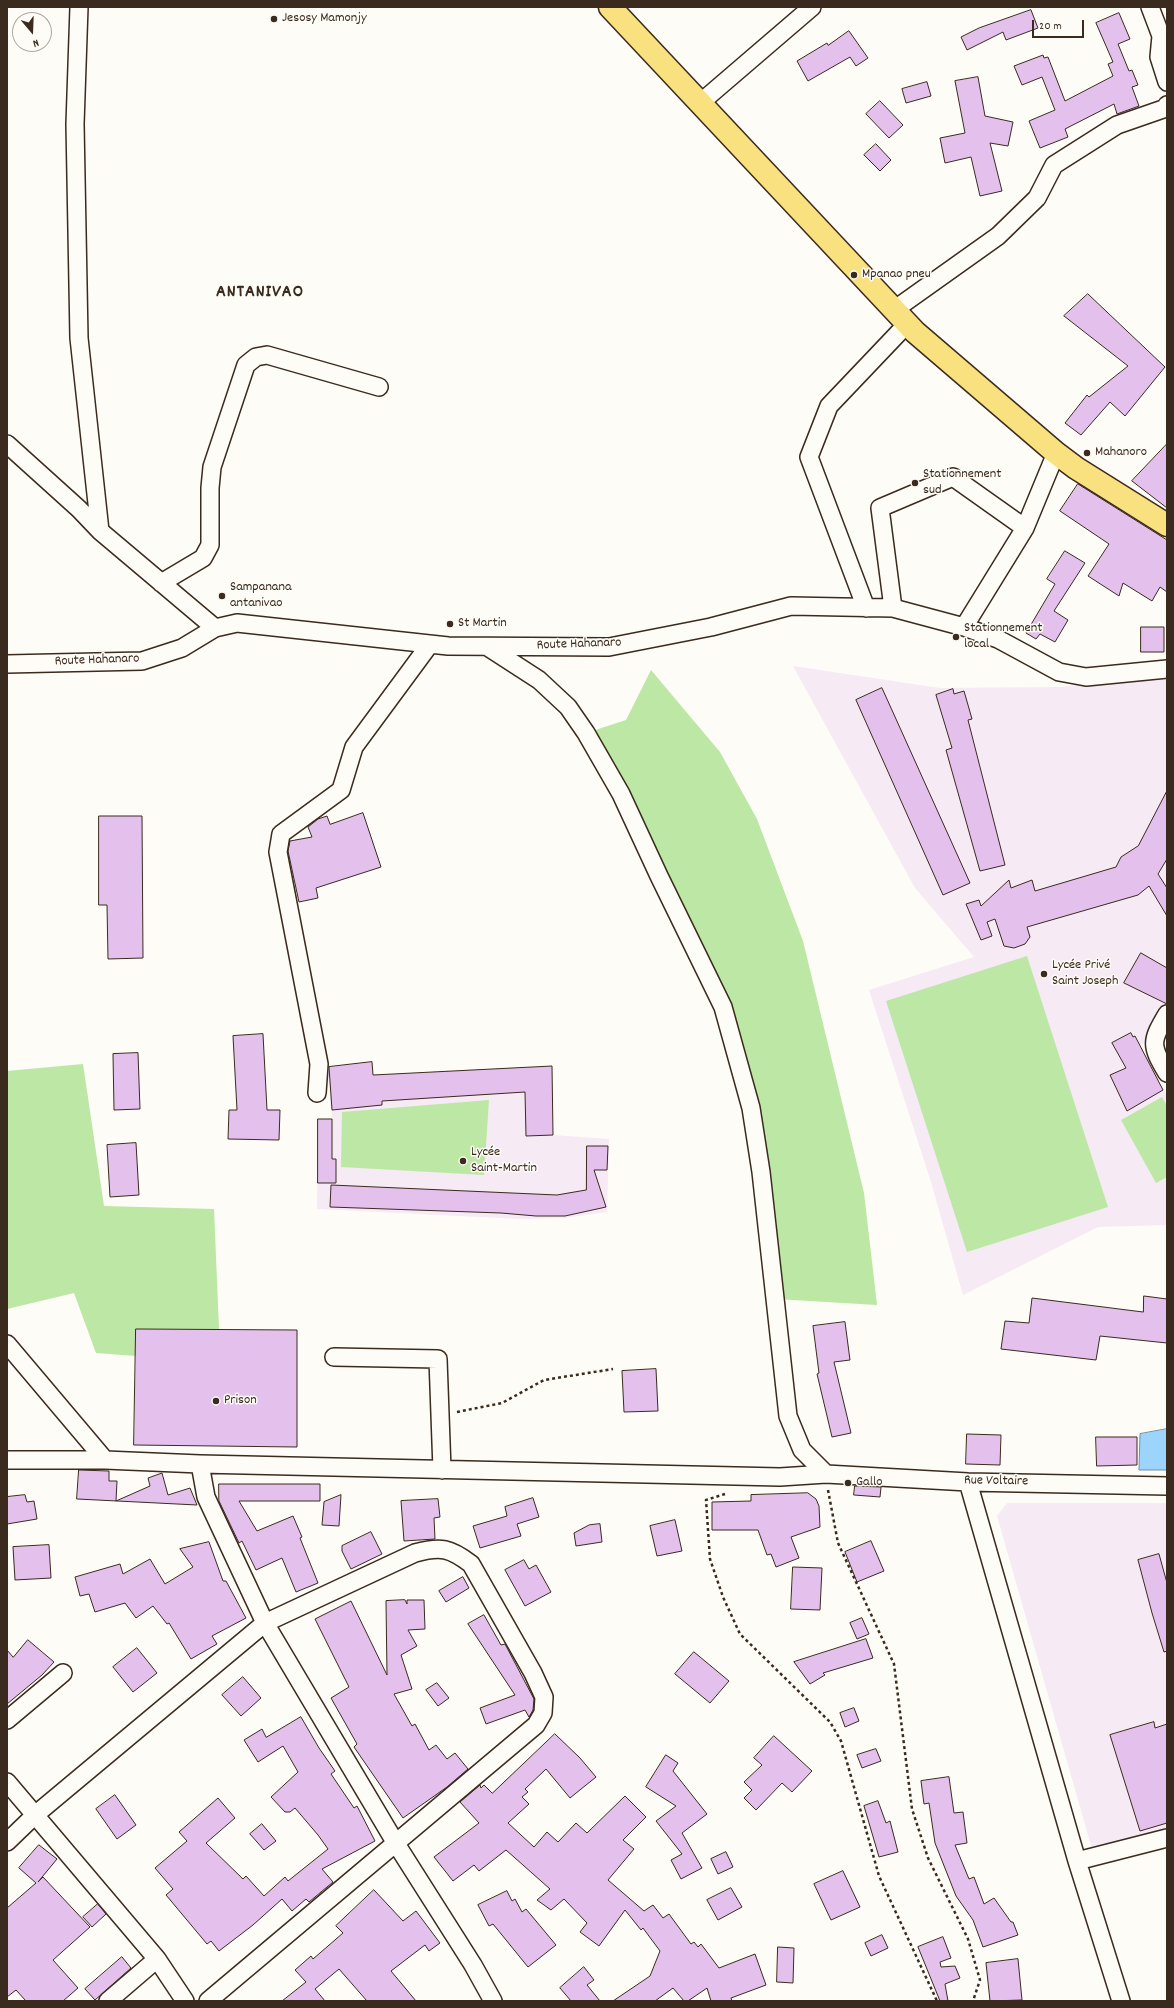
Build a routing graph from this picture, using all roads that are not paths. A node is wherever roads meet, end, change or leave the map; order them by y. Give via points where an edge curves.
1 (79, 7) edge
2 (610, 7) edge
3 (812, 7) edge
4 (1150, 7) edge
5 (1167, 82) edge
6 (699, 104) junction
7 (1167, 105) edge
8 (901, 317) junction
9 (379, 387) dead end
10 (7, 444) edge
11 (1056, 453) junction
12 (1167, 525) edge
13 (1025, 528) junction
14 (100, 531) junction
15 (161, 583) junction
16 (866, 608) junction
17 (893, 608) junction
18 (964, 627) junction
19 (215, 628) junction
20 (430, 644) junction
21 (488, 647) junction
22 (7, 664) edge
23 (1167, 669) edge
24 (1167, 1014) edge
25 (1167, 1073) edge
26 (317, 1093) dead end
27 (7, 1344) edge
28 (334, 1357) dead end
29 (7, 1460) edge
30 (105, 1460) junction
31 (200, 1464) junction
32 (442, 1470) junction
33 (826, 1474) junction
34 (968, 1482) junction
35 (1167, 1486) edge
36 (265, 1623) junction
37 (63, 1673) dead end
38 (7, 1720) edge
39 (7, 1782) edge
40 (35, 1815) junction
41 (1167, 1838) edge
42 (7, 1842) edge
43 (395, 1842) junction
44 (1078, 1861) junction
45 (157, 1959) junction
46 (108, 2001) edge
47 (185, 2001) edge
48 (208, 2001) edge
49 (493, 2001) edge
50 (1121, 2001) edge

1 - 14 street via 76,124 79,338
2 - 6 main road
3 - 6 street
4 - 5 street via 1161,36 1159,57
6 - 8 main road
7 - 8 street via 1166,108 1117,125 1054,165 1036,198 998,236
8 - 11 main road
8 - 16 street via 829,406 808,457
9 - 15 street via 267,355 256,357 246,365 212,467 210,545 203,558
10 - 14 street
11 - 12 main road
11 - 13 street
13 - 17 street via 953,478 880,508
13 - 18 street
14 - 15 street
15 - 19 street
16 - 17 street, Route Hahanaro
16 - 21 street, Route Hahanaro via 791,606 711,628 609,647
17 - 18 street, Route Hahanaro
18 - 23 street, Route Hahanaro via 998,639 1059,672 1086,677
19 - 20 street, Route Hahanaro via 237,623
19 - 22 street, Route Hahanaro via 182,648 142,660
20 - 21 street, Route Hahanaro
20 - 26 street via 354,748 341,790 281,834 278,852 319,1064
21 - 33 street via 539,680 568,707 586,733 621,794 658,876 723,1007 751,1108 761,1172 788,1416 802,1450
24 - 25 street via 1156,1033 1154,1047
27 - 30 street
28 - 32 street via 438,1359
29 - 30 street, Rue Voltaire
30 - 31 street, Rue Voltaire
31 - 32 street, Rue Voltaire
31 - 36 street via 206,1497
32 - 33 street, Rue Voltaire via 780,1477
33 - 34 street, Rue Voltaire
34 - 35 street, Rue Voltaire
34 - 44 street
36 - 40 street
36 - 43 street
36 - 43 street via 415,1553 443,1548 458,1554 471,1564 534,1673 544,1697 543,1713 536,1725
37 - 38 street
39 - 40 street
40 - 42 street
40 - 45 street
41 - 44 street
43 - 48 street
43 - 49 street
44 - 50 street
45 - 46 street
45 - 47 street

